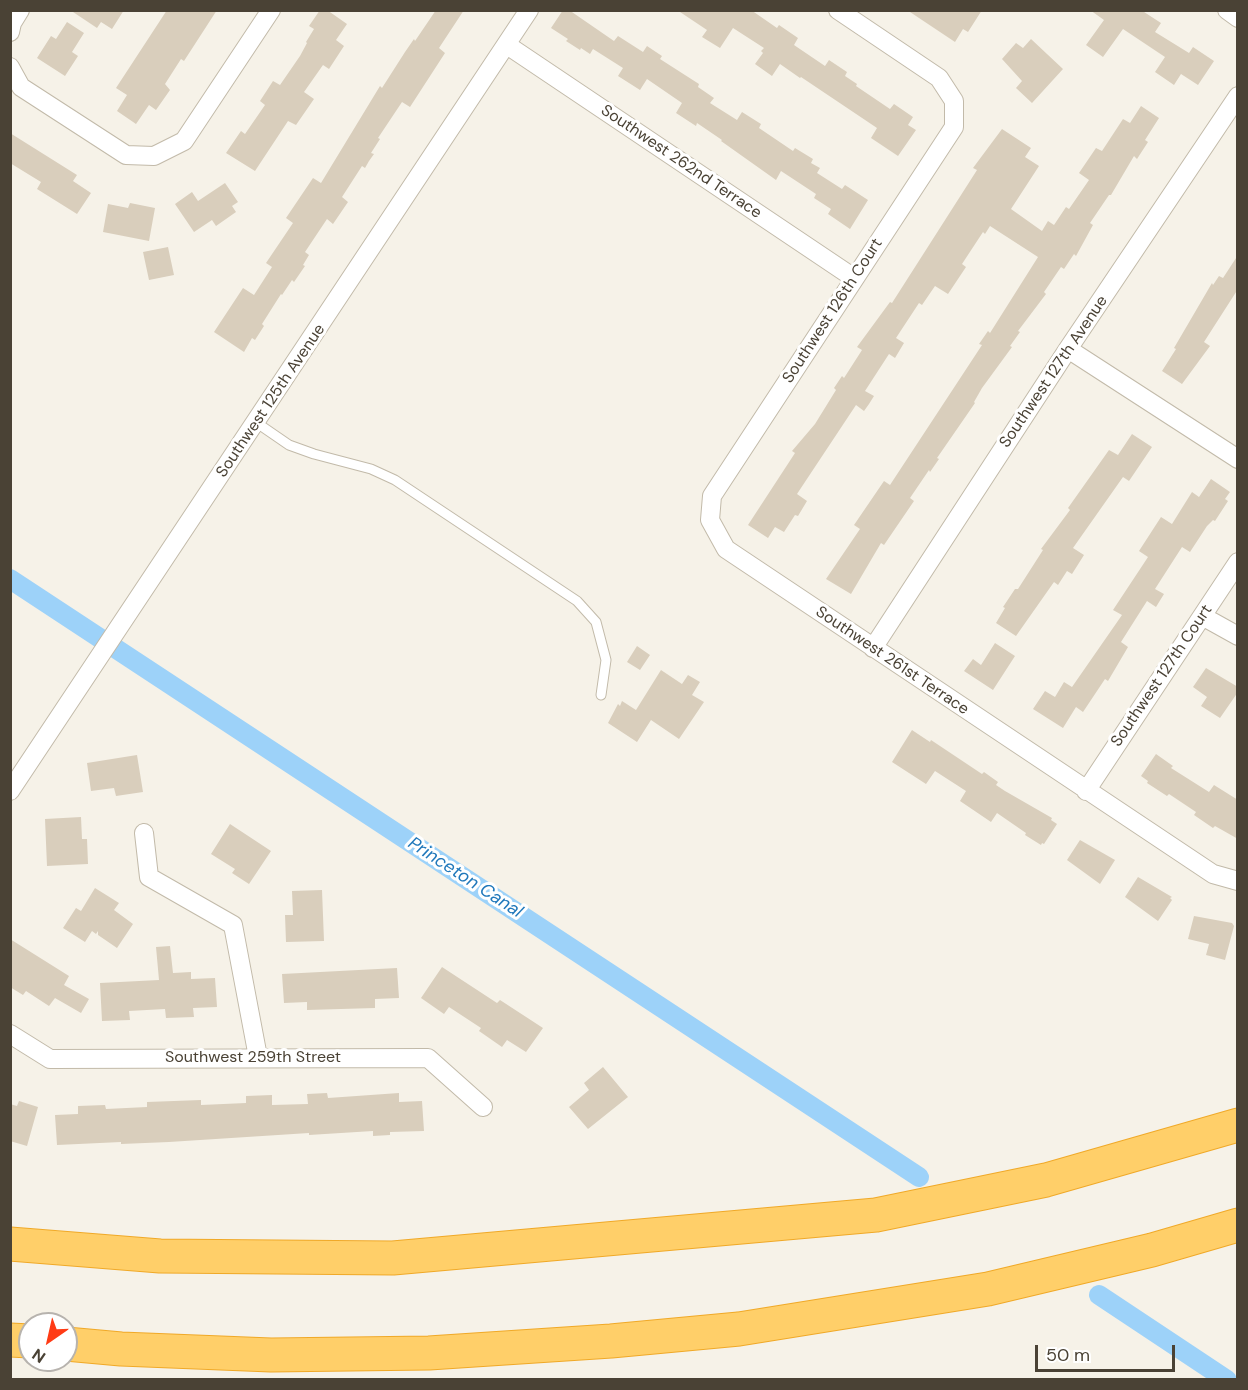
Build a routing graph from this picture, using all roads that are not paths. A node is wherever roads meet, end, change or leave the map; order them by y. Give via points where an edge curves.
1 (20, 10) edge
2 (271, 10) edge
3 (529, 10) edge
4 (838, 10) edge
5 (1227, 10) edge
6 (1238, 18) edge
7 (10, 32) edge
8 (507, 45) junction
9 (10, 67) edge
10 (1238, 96) edge
11 (854, 278) junction
12 (1068, 349) junction
13 (256, 423) junction
14 (1238, 459) edge
15 (710, 520) joint
16 (1238, 562) edge
17 (1202, 616) junction
18 (1238, 636) edge
19 (873, 648) junction
20 (601, 695) dead end
21 (10, 791) edge
22 (1086, 791) junction
23 (144, 833) dead end
24 (1238, 881) edge
25 (10, 1034) edge
26 (258, 1057) junction
27 (483, 1107) dead end
28 (1238, 1125) edge
29 (1238, 1225) edge
30 (10, 1244) edge
31 (78, 1345) edge

1 - 7 street
2 - 9 street via 184,141 154,156 126,155 21,87
3 - 8 street, Southwest 125th Avenue
4 - 11 street, Southwest 126th Court via 939,78 954,101 954,127
5 - 6 street
8 - 11 street, Southwest 262nd Terrace
8 - 13 street, Southwest 125th Avenue
10 - 12 street, Southwest 127th Avenue
11 - 15 street, Southwest 126th Court via 712,496
12 - 14 street
12 - 19 street, Southwest 127th Avenue
13 - 20 lane via 289,445 395,480 577,601 596,622 606,660
13 - 21 street, Southwest 125th Avenue
15 - 19 street, Southwest 261st Terrace via 726,549
16 - 17 street, Southwest 127th Court
17 - 18 street
17 - 22 street, Southwest 127th Court
19 - 22 street, Southwest 261st Terrace
22 - 24 street, Southwest 261st Terrace via 1213,874
23 - 26 street via 149,877 233,925
25 - 26 street, Southwest 259th Street via 50,1059
26 - 27 street, Southwest 259th Street via 428,1058
28 - 30 highway via 1046,1180 876,1215 393,1258 160,1256
29 - 31 highway via 988,1289 739,1329 429,1353 271,1355

